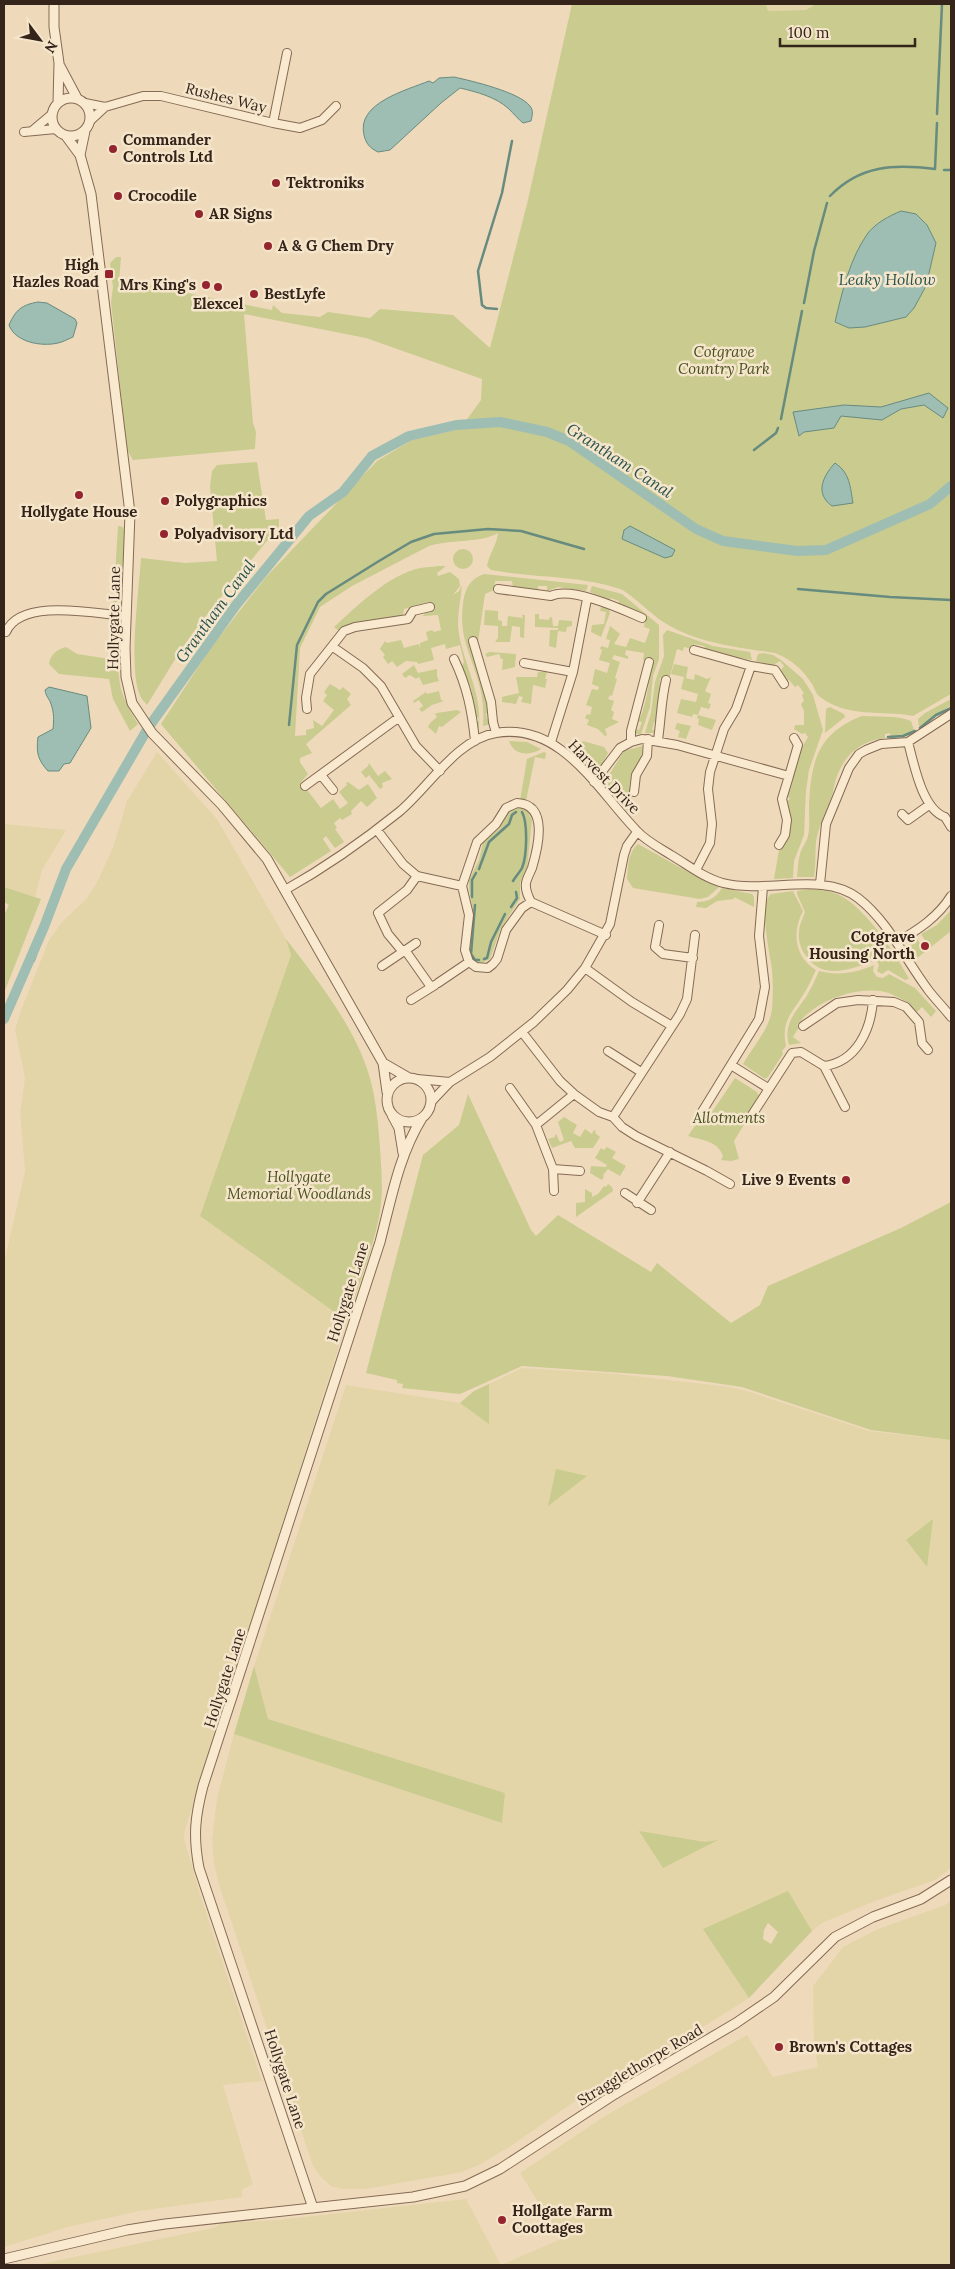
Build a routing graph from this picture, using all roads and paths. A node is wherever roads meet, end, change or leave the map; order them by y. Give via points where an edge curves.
1 (54, 4) edge
2 (287, 53) dead end
3 (59, 63) junction
4 (77, 98) junction
5 (58, 103) junction
6 (85, 104) junction
7 (336, 106) dead end
8 (105, 107) junction
9 (52, 114) junction
10 (91, 120) junction
11 (273, 123) junction
12 (56, 129) junction
13 (32, 130) junction
14 (85, 131) junction
15 (24, 132) dead end
16 (66, 136) junction
17 (80, 155) junction
18 (498, 589) dead end
19 (587, 599) junction
20 (430, 607) dead end
21 (126, 616) junction
22 (642, 618) dead end
23 (7, 626) edge
24 (473, 641) dead end
25 (333, 647) junction
26 (694, 650) dead end
27 (454, 659) dead end
28 (648, 662) dead end
29 (524, 663) dead end
30 (751, 666) junction
31 (573, 672) junction
32 (666, 680) dead end
33 (784, 684) dead end
34 (307, 709) dead end
35 (951, 714) edge
36 (398, 718) junction
37 (496, 733) junction
38 (794, 738) dead end
39 (648, 739) junction
40 (658, 740) junction
41 (475, 741) junction
42 (551, 742) junction
43 (631, 742) junction
44 (908, 742) junction
45 (715, 756) junction
46 (440, 771) junction
47 (321, 775) junction
48 (789, 776) junction
49 (594, 782) junction
50 (305, 786) dead end
51 (333, 790) dead end
52 (634, 792) dead end
53 (929, 805) junction
54 (902, 814) dead end
55 (948, 814) edge
56 (951, 827) edge
57 (377, 830) junction
58 (637, 832) junction
59 (779, 845) dead end
60 (696, 870) junction
61 (417, 876) junction
62 (820, 884) junction
63 (462, 886) junction
64 (763, 887) junction
65 (285, 890) junction
66 (951, 896) edge
67 (531, 902) junction
68 (659, 925) dead end
69 (606, 935) junction
70 (695, 935) dead end
71 (897, 942) junction
72 (416, 943) dead end
73 (404, 951) junction
74 (693, 958) junction
75 (469, 962) junction
76 (382, 966) dead end
77 (585, 968) junction
78 (435, 985) junction
79 (411, 1000) dead end
80 (877, 1000) junction
81 (951, 1017) edge
82 (672, 1026) junction
83 (803, 1026) dead end
84 (522, 1032) junction
85 (928, 1050) dead end
86 (608, 1051) dead end
87 (383, 1063) junction
88 (731, 1065) junction
89 (824, 1066) junction
90 (641, 1072) junction
91 (413, 1078) junction
92 (450, 1082) junction
93 (510, 1088) dead end
94 (768, 1088) junction
95 (387, 1092) junction
96 (574, 1094) junction
97 (431, 1102) junction
98 (845, 1107) dead end
99 (391, 1113) junction
100 (752, 1114) dead end
101 (700, 1115) dead end
102 (613, 1117) junction
103 (422, 1118) junction
104 (536, 1125) junction
105 (670, 1152) junction
106 (403, 1156) junction
107 (553, 1169) junction
108 (580, 1171) dead end
109 (730, 1184) dead end
110 (554, 1191) dead end
111 (625, 1193) dead end
112 (637, 1203) junction
113 (651, 1210) dead end
114 (951, 1880) edge
115 (313, 2208) junction
116 (4, 2259) edge

1 - 3 street
2 - 11 street
3 - 4 street
3 - 5 street
4 - 5 street via 67,98
4 - 6 street
5 - 9 street
6 - 8 street
6 - 10 street
7 - 11 street, Rushes Way via 322,120 300,128
8 - 10 street
8 - 11 street, Rushes Way via 143,96 161,96
9 - 12 street
9 - 13 street
10 - 14 street, Hollygate Lane
12 - 13 street
12 - 16 street, Hollygate Lane
13 - 15 street
14 - 16 street via 76,136
14 - 17 street, Hollygate Lane
16 - 17 street, Hollygate Lane
17 - 21 street, Hollygate Lane via 91,194 98,240 130,513
18 - 19 street via 551,596 559,592 574,593
19 - 22 street
19 - 31 street
20 - 25 street via 413,611 408,618 349,629 341,634
21 - 23 street via 41,611
21 - 65 street, Hollygate Lane via 124,648 132,703 152,733 235,820 267,859
24 - 37 street via 491,702
25 - 34 street via 310,674
25 - 36 street via 363,668 381,686
26 - 30 street
27 - 41 street via 470,700
28 - 43 street
29 - 31 street
30 - 33 street via 775,670
30 - 45 street
31 - 42 street
32 - 40 street
35 - 44 street
36 - 46 street via 416,746
36 - 47 street
37 - 41 street, Harvest Drive
37 - 42 street, Harvest Drive via 525,734
38 - 48 street via 798,745
39 - 40 street
39 - 43 street
39 - 52 street via 647,756 636,775
40 - 45 street
41 - 46 street, Harvest Drive via 464,747
42 - 49 street, Harvest Drive
43 - 49 street via 615,754
44 - 53 street
44 - 62 street via 872,747 859,754 849,768 826,824
45 - 48 street
45 - 60 street via 708,789 712,824 710,844
46 - 57 street, Harvest Drive via 415,798
47 - 50 street
47 - 51 street
48 - 59 street via 782,799 787,820 785,835
49 - 58 street, Harvest Drive
53 - 54 street via 908,820
53 - 55 street via 938,814
55 - 56 street
57 - 61 street via 403,864
57 - 65 street, Harvest Drive via 331,864
58 - 60 street, Harvest Drive
58 - 69 street via 627,846
60 - 64 street, Harvest Drive via 724,883
61 - 63 street
61 - 73 street via 407,890 378,913 388,934
62 - 64 street, Harvest Drive
62 - 71 street, Harvest Drive via 836,887 859,899
63 - 67 street via 477,842 496,824 506,808 524,803 538,816 536,853 526,883
63 - 75 street via 469,915 465,950
64 - 88 street via 759,936 763,1006 759,1019
65 - 87 street, Hollygate Lane
66 - 71 street via 938,913
67 - 69 street
67 - 75 street via 522,908 506,930 493,964 488,968 476,967
68 - 74 street via 655,947 664,954
69 - 77 street
70 - 74 street
71 - 81 street, Harvest Drive
72 - 73 street
73 - 76 street
73 - 78 street
74 - 82 street via 687,999
75 - 78 street
77 - 82 street
77 - 84 street
78 - 79 street
80 - 83 street via 833,1004
80 - 85 street via 902,1004 910,1010 919,1022 922,1043
80 - 89 street via 870,1022 853,1053
82 - 90 street
84 - 92 street via 490,1058
84 - 96 street
86 - 90 street
87 - 91 street
87 - 95 street, Hollygate Lane
88 - 94 street
88 - 101 street
89 - 94 street via 801,1052 792,1053
89 - 98 street
90 - 102 street
91 - 92 street
91 - 95 street via 395,1082
91 - 97 street via 428,1087
92 - 97 street
93 - 104 street
94 - 100 street
95 - 99 street via 386,1102
96 - 102 street via 599,1112
96 - 104 street
97 - 103 street
99 - 103 street via 404,1121
99 - 106 street, Hollygate Lane via 399,1128
102 - 105 street via 636,1136
103 - 106 street, Hollygate Lane
104 - 107 street
105 - 109 street
105 - 112 street
106 - 115 street, Hollygate Lane via 380,1242 196,1815 194,1843 200,1868
107 - 108 street
107 - 110 street
111 - 112 street
112 - 113 street
114 - 115 street, Stragglethorpe Road via 921,1899 873,1916 835,1937 774,1997 500,2169 465,2186 412,2197
115 - 116 street, Stragglethorpe Road via 127,2230

